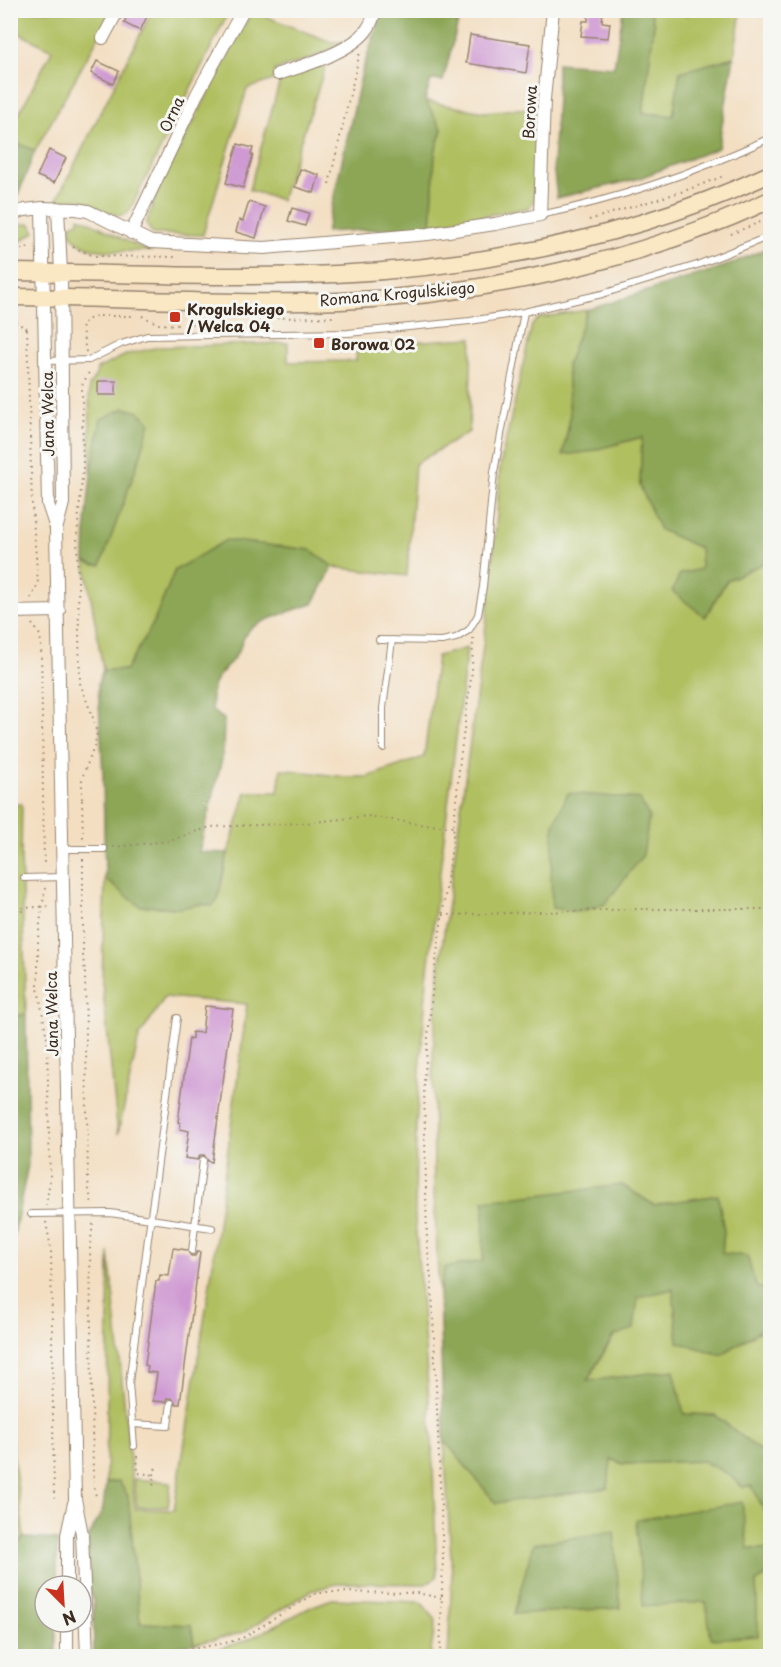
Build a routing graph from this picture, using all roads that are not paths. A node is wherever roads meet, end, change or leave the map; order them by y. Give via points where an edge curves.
1 (118, 10) edge
2 (243, 10) edge
3 (376, 10) edge
4 (554, 10) edge
5 (103, 38) dead end
6 (278, 74) dead end
7 (771, 138) edge
8 (771, 174) edge
9 (771, 200) edge
10 (42, 208) junction
11 (58, 208) junction
12 (10, 214) edge
13 (540, 215) junction
14 (131, 233) junction
15 (771, 236) edge
16 (10, 272) edge
17 (44, 272) junction
18 (61, 272) junction
19 (10, 297) edge
20 (52, 297) junction
21 (524, 312) junction
22 (46, 361) junction
23 (61, 361) junction
24 (56, 530) junction
25 (59, 611) junction
26 (10, 612) edge
27 (379, 640) dead end
28 (392, 640) junction
29 (383, 748) dead end
30 (63, 849) junction
31 (104, 849) road end
32 (64, 877) junction
33 (24, 878) dead end
34 (177, 1018) dead end
35 (203, 1160) dead end
36 (69, 1212) junction
37 (31, 1214) dead end
38 (151, 1219) junction
39 (195, 1225) junction
40 (212, 1227) dead end
41 (192, 1251) dead end
42 (171, 1403) dead end
43 (132, 1424) junction
44 (134, 1446) dead end
45 (75, 1499) junction
46 (67, 1574) edge
47 (67, 1634) edge
48 (67, 1656) edge
49 (87, 1656) edge

1 - 5 street
2 - 14 street, Orna via 197,94
3 - 6 street via 361,38 322,60
4 - 13 street, Borowa via 544,99
7 - 13 lane via 646,187
8 - 18 main road, Romana Krogulskiego via 624,228 482,260 309,275
9 - 20 main road, Romana Krogulskiego via 601,260 537,276 430,293 275,302
10 - 11 street
10 - 12 street
10 - 17 street
11 - 14 street via 88,211
11 - 18 street
13 - 14 street via 428,234 281,247 161,244
15 - 21 lane via 660,277
16 - 17 main road, Romana Krogulskiego
17 - 18 main road, Romana Krogulskiego
17 - 20 street
18 - 20 street
19 - 20 main road, Romana Krogulskiego
20 - 22 street, Jana Welca
20 - 23 street, Jana Welca
21 - 23 lane via 348,333 147,336 89,360
21 - 28 lane via 494,472 478,615 469,630 456,638
22 - 23 lane
22 - 24 street, Jana Welca via 48,504
23 - 24 street, Jana Welca via 63,503
24 - 25 street, Jana Welca
25 - 26 street
25 - 30 street, Jana Welca
27 - 28 lane
28 - 29 lane via 383,708
30 - 31 lane
30 - 32 street, Jana Welca
32 - 33 lane
32 - 36 street, Jana Welca
34 - 38 lane
35 - 39 lane
36 - 37 lane
36 - 38 lane
36 - 45 street, Jana Welca
38 - 39 lane
38 - 43 lane via 129,1383
39 - 40 lane
39 - 41 lane
42 - 43 lane via 168,1426
43 - 44 lane
45 - 46 street, Jana Welca via 67,1535
45 - 49 street, Jana Welca via 82,1534
47 - 48 street

